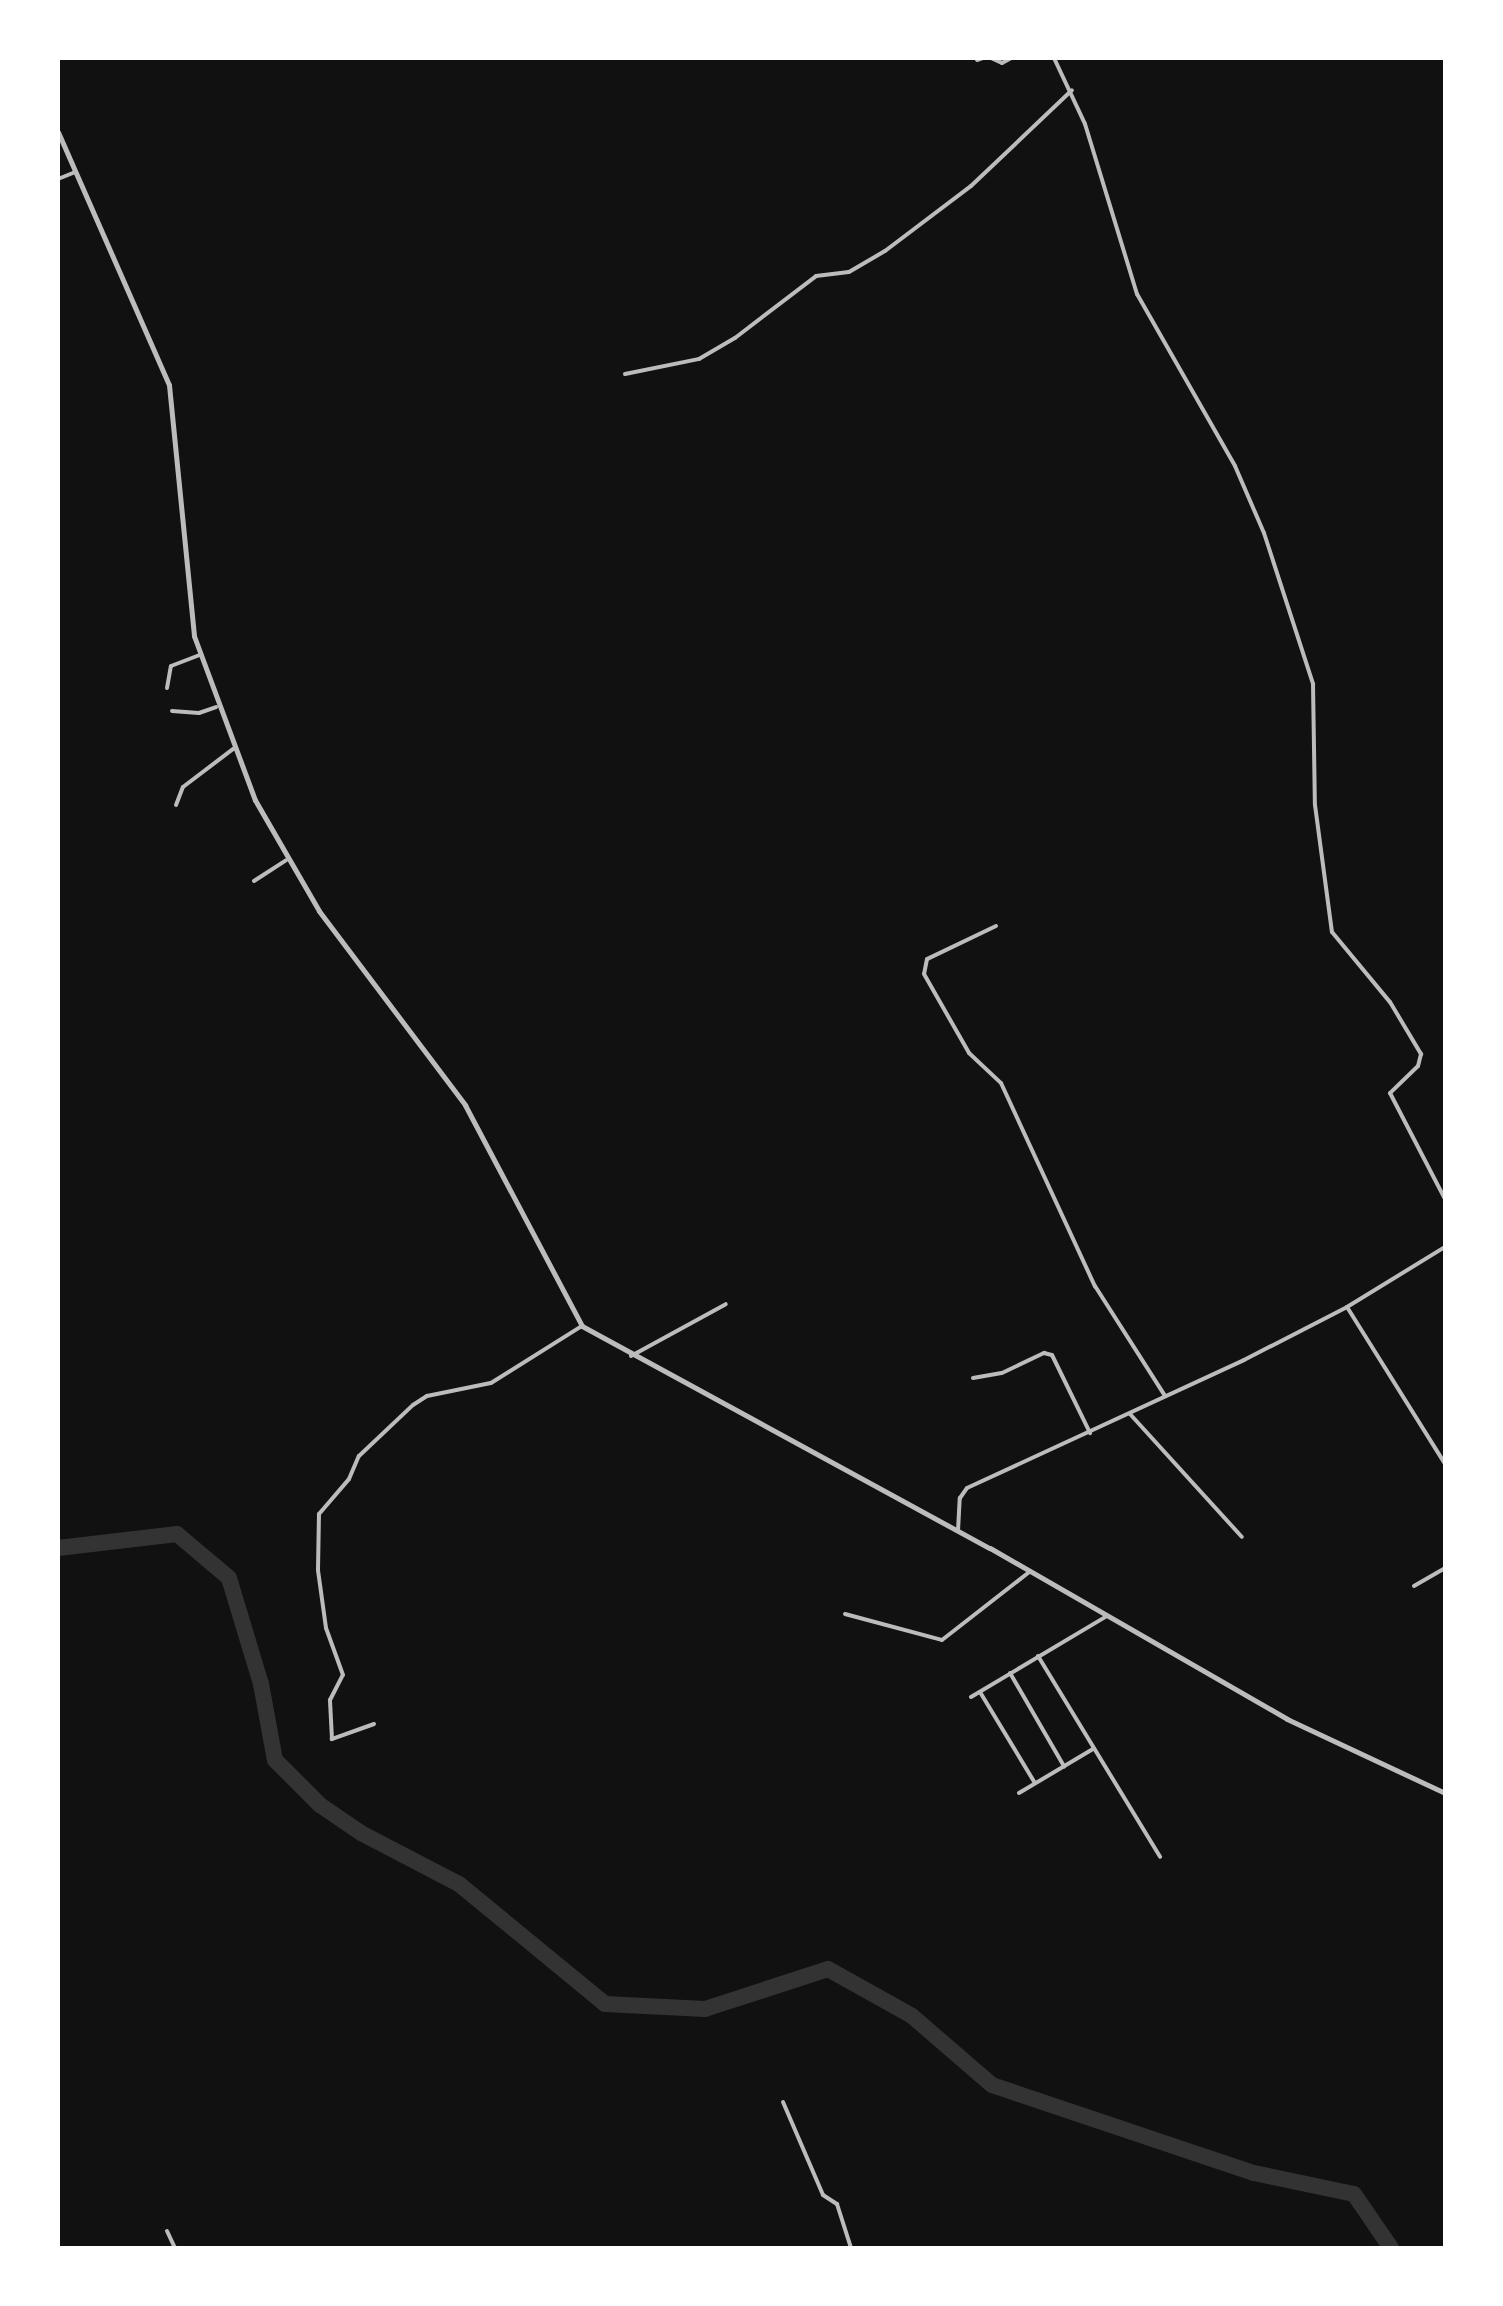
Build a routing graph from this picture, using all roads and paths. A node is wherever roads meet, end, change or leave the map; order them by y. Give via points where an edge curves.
1 (991, 58) edge
2 (1011, 58) edge
3 (1054, 58) edge
4 (1072, 90) junction
5 (58, 132) edge
6 (75, 172) junction
7 (58, 179) edge
8 (625, 374) dead end
9 (199, 655) junction
10 (167, 688) dead end
11 (216, 707) junction
12 (172, 711) dead end
13 (233, 749) junction
14 (176, 805) dead end
15 (286, 860) junction
16 (254, 881) dead end
17 (996, 926) dead end
18 (1445, 1199) edge
19 (1445, 1247) edge
20 (726, 1304) dead end
21 (1347, 1307) junction
22 (582, 1326) junction
23 (631, 1356) junction
24 (973, 1378) dead end
25 (1165, 1396) junction
26 (1130, 1414) junction
27 (1090, 1433) junction
28 (1445, 1464) edge
29 (958, 1531) junction
30 (1242, 1537) dead end
31 (1445, 1568) edge
32 (1028, 1573) junction
33 (1414, 1586) dead end
34 (845, 1614) dead end
35 (1107, 1616) junction
36 (1038, 1656) junction
37 (1010, 1673) junction
38 (980, 1692) junction
39 (971, 1697) dead end
40 (374, 1724) dead end
41 (1093, 1749) junction
42 (1064, 1766) junction
43 (1035, 1783) junction
44 (1019, 1793) dead end
45 (1445, 1793) edge
46 (1160, 1857) dead end
47 (783, 2102) dead end
48 (167, 2231) dead end
49 (175, 2248) edge
50 (851, 2248) edge

1 - 2 street via 1002,63
3 - 4 street
4 - 8 street via 971,186 885,251 849,272 816,276 699,359
4 - 18 street via 1137,294 1235,466 1264,533 1313,684 1315,805 1332,932 1390,1002 1421,1054 1418,1066 1390,1093
5 - 6 street
6 - 7 street
6 - 9 street via 169,385 187,605
9 - 10 street via 171,666
9 - 11 street
11 - 12 street via 199,713
11 - 13 street
13 - 14 street via 183,787
13 - 15 street
15 - 16 street
15 - 22 street via 465,1105
17 - 25 street via 927,959 924,974 969,1053 1001,1083 1095,1286
19 - 21 street
20 - 23 street
21 - 25 street
21 - 28 street
22 - 23 street
22 - 40 street via 491,1383 427,1396 413,1405 359,1456 349,1479 319,1514 318,1570 326,1628 343,1675 328,1714 332,1739
23 - 29 street
24 - 27 street via 1002,1373 1044,1353 1052,1355
25 - 26 street
26 - 27 street
26 - 30 street
27 - 29 street via 967,1488 960,1498
29 - 32 street
31 - 33 street
32 - 34 street via 942,1640
32 - 35 street
35 - 36 street
35 - 45 street via 1287,1719
36 - 37 street
36 - 41 street
37 - 38 street
37 - 42 street
38 - 39 street
38 - 43 street
41 - 42 street
41 - 46 street
42 - 43 street
43 - 44 street
47 - 50 street via 823,2195 837,2204
48 - 49 street

